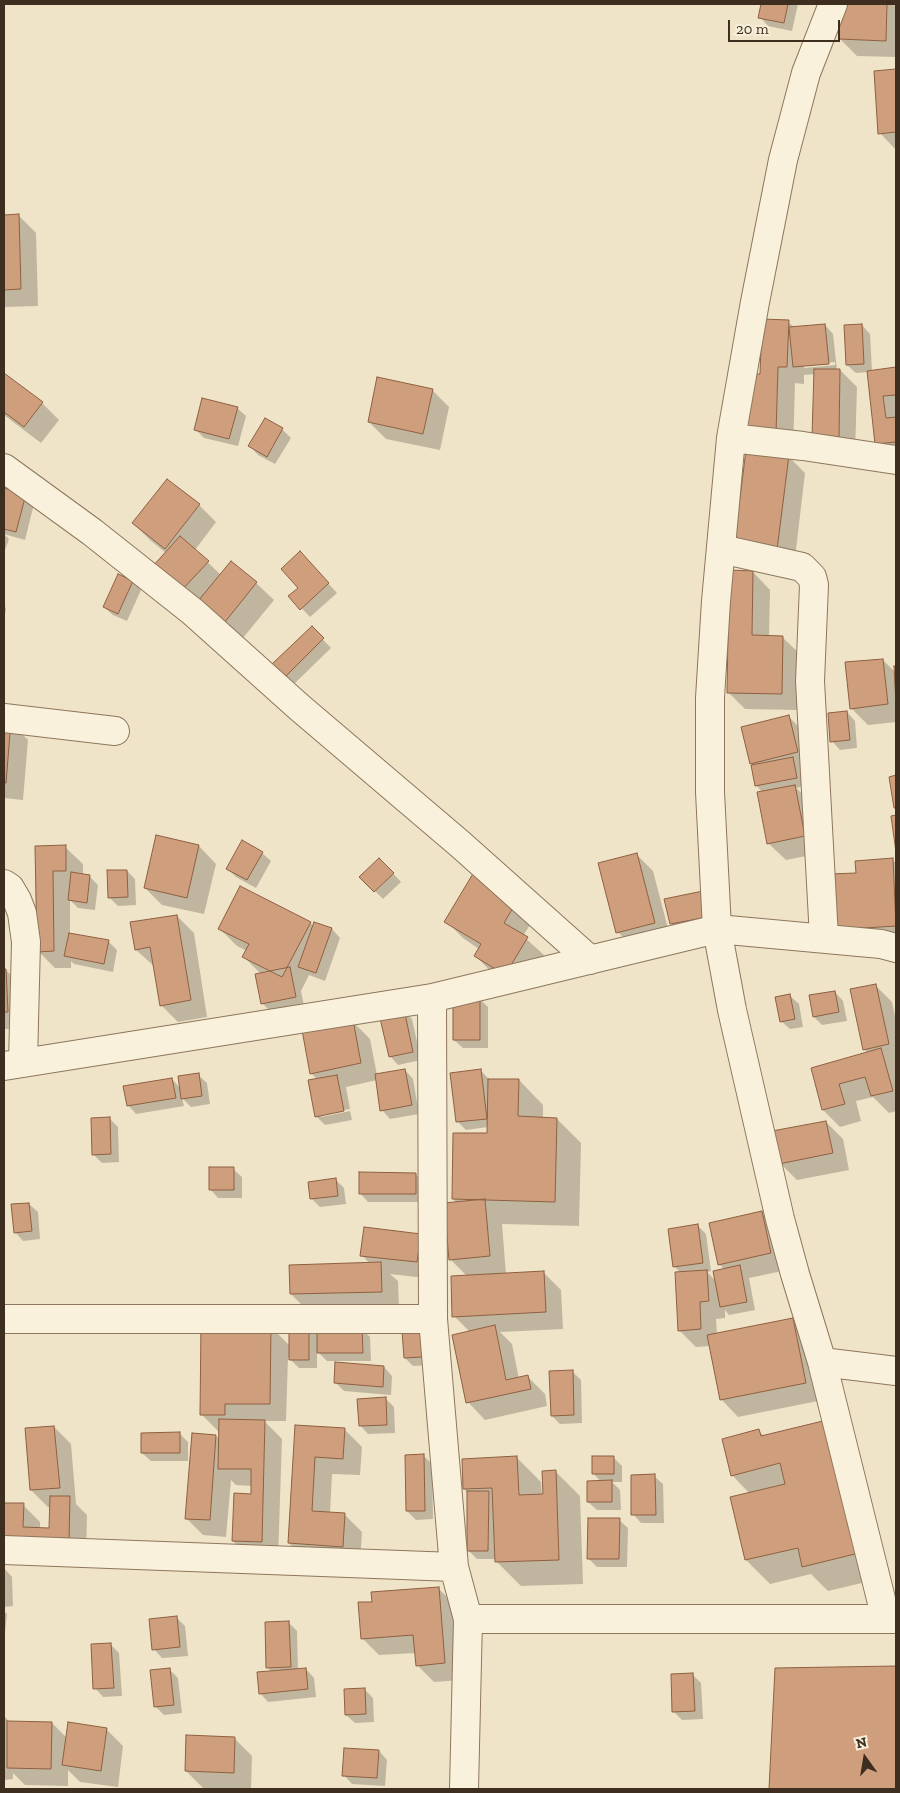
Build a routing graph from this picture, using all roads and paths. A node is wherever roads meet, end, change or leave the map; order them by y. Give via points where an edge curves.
1 (834, 4) edge
2 (731, 438) junction
3 (896, 460) edge
4 (4, 468) edge
5 (721, 549) junction
6 (4, 718) edge
7 (115, 731) dead end
8 (4, 884) edge
9 (717, 929) junction
10 (824, 938) junction
11 (896, 948) edge
12 (590, 960) junction
13 (432, 998) junction
14 (14, 1064) edge
15 (4, 1319) edge
16 (433, 1319) junction
17 (822, 1362) junction
18 (896, 1370) edge
19 (4, 1550) edge
20 (454, 1567) junction
21 (468, 1618) junction
22 (891, 1619) edge
23 (464, 1789) edge

1 - 2 street via 806,73 783,160
2 - 3 street
2 - 5 street
4 - 12 street via 193,612
5 - 9 street via 709,746
5 - 10 street via 802,567 814,584 810,681
6 - 7 street
8 - 14 street via 10,888 22,913 26,942
9 - 10 street
9 - 12 street
9 - 17 street via 732,1010 780,1219
10 - 11 street
12 - 13 street
13 - 14 street
13 - 16 street
15 - 16 street
16 - 20 street
17 - 18 street
17 - 22 street
19 - 20 street
20 - 21 street
21 - 22 street
21 - 23 street

